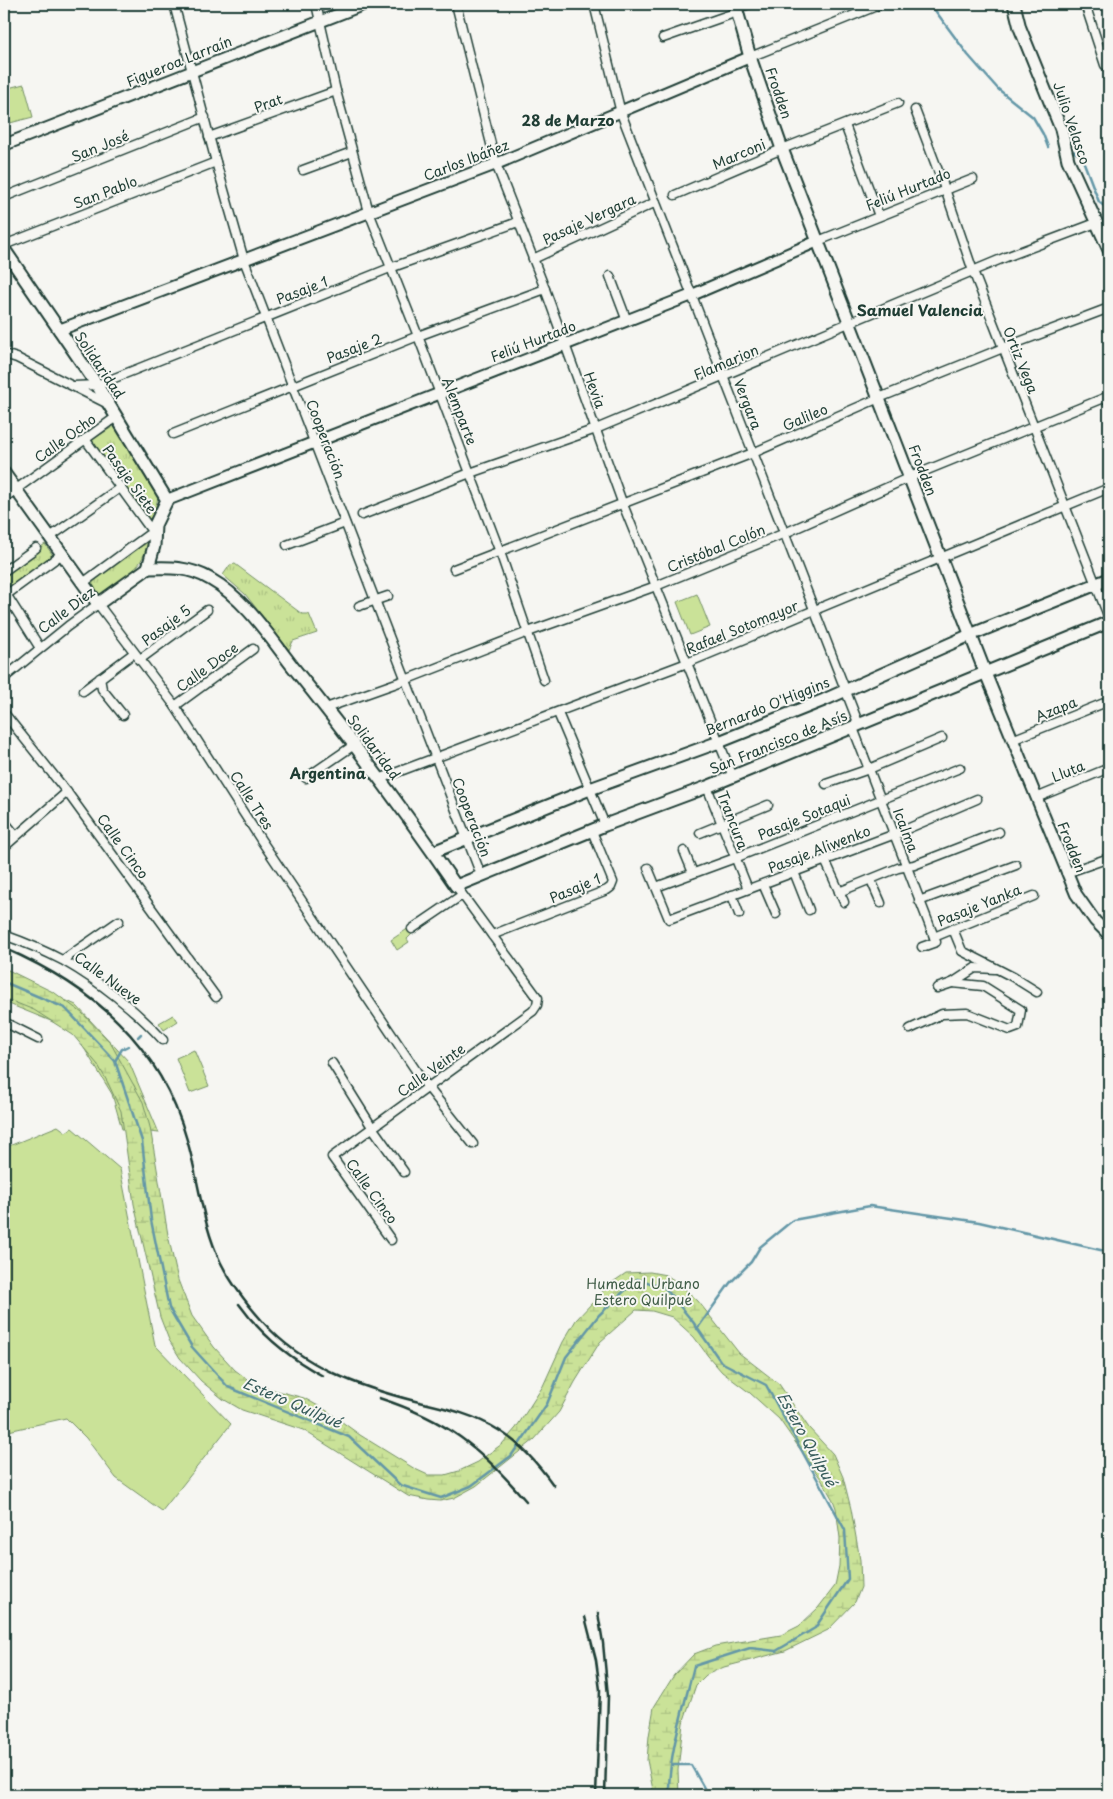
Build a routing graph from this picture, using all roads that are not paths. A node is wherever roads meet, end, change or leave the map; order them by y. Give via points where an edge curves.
1 (174, 4) edge
2 (316, 4) edge
3 (365, 4) edge
4 (456, 4) edge
5 (594, 4) edge
6 (750, 4) edge
7 (879, 4) edge
8 (1014, 4) edge
9 (1085, 4) edge
10 (736, 8) edge
11 (320, 20) junction
12 (663, 38) dead end
13 (750, 57) junction
14 (1106, 66) dead end
15 (192, 70) junction
16 (336, 91) junction
17 (898, 103) dead end
18 (915, 110) dead end
19 (621, 113) junction
20 (205, 117) junction
21 (845, 125) junction
22 (209, 138) junction
23 (4, 146) edge
24 (782, 149) junction
25 (352, 152) junction
26 (216, 162) junction
27 (496, 164) junction
28 (303, 170) dead end
29 (974, 179) dead end
30 (945, 189) junction
31 (674, 195) dead end
32 (4, 197) edge
33 (656, 202) junction
34 (369, 212) junction
35 (879, 216) junction
36 (518, 222) junction
37 (1096, 223) junction
38 (818, 241) junction
39 (4, 245) edge
40 (4, 249) edge
41 (1109, 250) edge
42 (533, 259) junction
43 (244, 260) junction
44 (390, 268) junction
45 (973, 271) junction
46 (610, 276) dead end
47 (544, 289) junction
48 (692, 295) junction
49 (1109, 308) edge
50 (266, 317) junction
51 (627, 321) junction
52 (850, 323) junction
53 (59, 330) junction
54 (418, 336) junction
55 (565, 345) junction
56 (1003, 348) junction
57 (4, 354) edge
58 (724, 376) junction
59 (97, 385) junction
60 (292, 385) junction
61 (74, 386) junction
62 (440, 394) junction
63 (1109, 396) edge
64 (879, 398) junction
65 (109, 404) junction
66 (116, 417) junction
67 (1034, 426) junction
68 (596, 429) junction
69 (173, 434) dead end
70 (85, 439) junction
71 (314, 442) junction
72 (753, 453) junction
73 (4, 473) edge
74 (470, 473) junction
75 (909, 478) junction
76 (121, 487) junction
77 (1109, 488) edge
78 (15, 490) junction
79 (4, 498) edge
80 (167, 500) junction
81 (622, 502) junction
82 (1066, 507) junction
83 (362, 514) dead end
84 (345, 523) junction
85 (784, 533) junction
86 (154, 534) junction
87 (50, 538) junction
88 (287, 545) dead end
89 (36, 548) dead end
90 (500, 552) junction
91 (62, 554) junction
92 (940, 558) junction
93 (148, 568) junction
94 (454, 569) dead end
95 (4, 571) edge
96 (1109, 579) edge
97 (83, 583) junction
98 (1096, 584) junction
99 (656, 586) junction
100 (5, 593) edge
101 (388, 596) dead end
102 (375, 601) junction
103 (98, 604) junction
104 (359, 606) dead end
105 (207, 610) dead end
106 (816, 611) junction
107 (1109, 620) edge
108 (528, 632) junction
109 (970, 635) junction
110 (40, 648) junction
111 (253, 649) dead end
112 (134, 653) junction
113 (139, 660) junction
114 (687, 663) junction
115 (985, 672) junction
116 (4, 678) edge
117 (100, 678) junction
118 (405, 680) junction
119 (544, 680) dead end
120 (846, 690) junction
121 (82, 691) dead end
122 (1109, 701) edge
123 (175, 706) junction
124 (326, 708) junction
125 (4, 713) edge
126 (558, 713) junction
127 (123, 715) dead end
128 (856, 727) junction
129 (942, 738) dead end
130 (1012, 740) junction
131 (719, 742) junction
132 (354, 745) junction
133 (435, 758) junction
134 (960, 768) dead end
135 (1109, 768) edge
136 (868, 769) junction
137 (733, 777) junction
138 (306, 778) dead end
139 (379, 779) junction
140 (826, 784) dead end
141 (707, 787) junction
142 (590, 789) junction
143 (67, 792) junction
144 (1036, 798) junction
145 (977, 799) dead end
146 (881, 800) junction
147 (768, 805) dead end
148 (4, 821) edge
149 (721, 824) junction
150 (605, 825) junction
151 (592, 831) junction
152 (999, 832) dead end
153 (700, 834) dead end
154 (895, 834) junction
155 (16, 836) junction
156 (466, 838) junction
157 (4, 847) edge
158 (684, 851) dead end
159 (433, 852) junction
160 (735, 858) junction
161 (1109, 858) edge
162 (825, 860) junction
163 (1016, 865) dead end
164 (906, 867) junction
165 (648, 868) dead end
166 (794, 872) junction
167 (693, 873) junction
168 (1066, 873) junction
169 (481, 875) junction
170 (871, 880) junction
171 (763, 884) junction
172 (656, 886) junction
173 (748, 889) junction
174 (459, 890) junction
175 (840, 892) junction
176 (732, 896) junction
177 (1034, 896) dead end
178 (919, 901) junction
179 (844, 902) dead end
180 (881, 903) dead end
181 (809, 910) dead end
182 (739, 914) dead end
183 (776, 914) dead end
184 (120, 921) dead end
185 (412, 929) dead end
186 (953, 929) junction
187 (5, 934) edge
188 (492, 935) junction
189 (1109, 935) edge
190 (935, 939) junction
191 (922, 947) dead end
192 (63, 960) junction
193 (1000, 970) junction
194 (952, 983) junction
195 (937, 988) dead end
196 (1037, 992) dead end
197 (216, 997) dead end
198 (538, 998) joint
199 (4, 1022) edge
200 (910, 1029) dead end
201 (38, 1039) dead end
202 (163, 1040) dead end
203 (332, 1063) dead end
204 (429, 1088) junction
205 (372, 1127) junction
206 (473, 1144) dead end
207 (332, 1157) joint
208 (404, 1172) dead end
209 (391, 1240) dead end

1 - 15 street, Cooperación
2 - 11 street, Alemparte
3 - 11 street, Figueroa Larraín
4 - 27 street, Hevia
5 - 19 street, Vergara
6 - 10 street
7 - 13 street, Carlos Ibáñez
8 - 37 main road, Julio Velasco via 1020,28 1061,129 1068,160
9 - 14 street
10 - 12 street
10 - 13 main road, Frodden
11 - 15 street, Figueroa Larraín
11 - 16 street, Alemparte
13 - 19 street, Carlos Ibáñez
13 - 24 main road, Frodden
15 - 20 street, Cooperación
15 - 23 street, Figueroa Larraín
16 - 22 street, Prat
16 - 25 street, Alemparte
17 - 21 street, Marconi
18 - 30 street, Ortiz Vega
19 - 27 street, Carlos Ibáñez
19 - 33 street, Vergara
20 - 22 street, Cooperación
20 - 32 street, San José
21 - 24 street, Marconi
21 - 35 street
22 - 26 street, Cooperación
24 - 31 street, Marconi
24 - 38 main road, Frodden
25 - 28 street
25 - 34 street, Alemparte
26 - 39 street, San Pablo
26 - 43 street, Cooperación
27 - 34 street, Carlos Ibáñez
27 - 36 street, Hevia
29 - 30 street, Feliú Hurtado
30 - 35 street, Feliú Hurtado
30 - 45 street, Ortiz Vega
33 - 42 street, Pasaje Vergara
33 - 48 street, Vergara
34 - 43 street, Carlos Ibáñez
34 - 44 street, Alemparte
35 - 38 street, Feliú Hurtado
36 - 42 street, Hevia
36 - 44 street, Pasaje 1
37 - 41 main road, Julio Velasco
37 - 45 street, Flamarion
38 - 48 street, Feliú Hurtado
38 - 52 main road, Frodden
40 - 53 main road, Solidaridad
42 - 47 street, Hevia
43 - 50 street, Cooperación
43 - 53 street, Carlos Ibáñez
44 - 50 street, Pasaje 1
44 - 54 street, Alemparte
45 - 52 street, Flamarion
45 - 56 street, Ortiz Vega
46 - 51 street
47 - 54 street, Pasaje 2
47 - 55 street, Hevia
48 - 51 street, Feliú Hurtado
48 - 58 street, Vergara
49 - 56 street, Galileo
50 - 59 street, Pasaje 1
50 - 60 street, Cooperación
51 - 55 street, Feliú Hurtado
52 - 58 street, Flamarion
52 - 64 main road, Frodden
53 - 59 main road, Solidaridad
54 - 60 street, Pasaje 2
54 - 62 street, Alemparte
55 - 62 street, Feliú Hurtado
55 - 68 street, Hevia
56 - 64 street, Galileo
56 - 67 street, Ortiz Vega
57 - 61 street
58 - 68 street, Flamarion
58 - 72 street, Vergara
59 - 61 street, Pasaje 1
59 - 65 main road, Solidaridad
60 - 69 street, Pasaje 2
60 - 71 street, Cooperación
61 - 65 street
62 - 71 street, Feliú Hurtado
62 - 74 street, Alemparte
63 - 67 street, Cristóbal Colón
64 - 72 street, Galileo
64 - 75 main road, Frodden
65 - 66 main road, Solidaridad
66 - 70 street, Calle Ocho
66 - 80 main road, Solidaridad
67 - 75 street, Cristóbal Colón
67 - 82 street, Ortiz Vega
68 - 74 street, Flamarion
68 - 81 street, Hevia
70 - 76 street, Pasaje Siete
70 - 78 street, Calle Ocho
71 - 80 street, Feliú Hurtado
71 - 84 street, Cooperación
72 - 81 street, Galileo
72 - 85 street, Vergara
73 - 78 main road, Calle Tres
74 - 83 street, Flamarion
74 - 90 street, Alemparte
75 - 85 street, Cristóbal Colón
75 - 92 main road, Frodden
76 - 86 street, Pasaje Siete
76 - 87 street
77 - 82 street, Rafael Sotomayor
78 - 79 street, Calle Ocho
78 - 87 main road, Calle Tres
80 - 86 main road
81 - 90 street, Galileo
81 - 99 street, Hevia
82 - 92 street, Rafael Sotomayor
82 - 98 street, Ortiz Vega
84 - 88 street
84 - 102 street, Cooperación
85 - 99 street, Cristóbal Colón
85 - 106 street, Vergara
86 - 93 main road
86 - 97 street via 148,534
87 - 91 main road, Calle Tres
89 - 95 street
90 - 94 street, Galileo
90 - 108 street, Alemparte
91 - 97 main road, Calle Tres
91 - 100 street
92 - 106 street, Rafael Sotomayor
92 - 109 main road, Frodden
93 - 103 main road, Calle Diez
93 - 124 main road, Solidaridad via 189,570 223,588 254,618
96 - 98 main road, Bernardo O'Higgins
97 - 103 main road, Calle Tres
98 - 107 street, Ortiz Vega
98 - 109 main road, Bernardo O'Higgins
99 - 108 street, Cristóbal Colón
99 - 114 street, Hevia
100 - 110 street
101 - 102 street
102 - 104 street
102 - 118 street, Cooperación
103 - 110 street, Calle Diez
103 - 112 street, Calle Tres
105 - 113 street, Pasaje 5
106 - 114 street, Rafael Sotomayor
106 - 120 street, Vergara
107 - 115 main road, San Francisco de Asís
108 - 118 street, Cristóbal Colón
108 - 119 street, Alemparte
109 - 115 main road, Frodden
109 - 120 main road, Bernardo O'Higgins
110 - 116 street, Calle Diez
111 - 123 street, Calle Doce
112 - 113 street, Calle Tres
112 - 117 street
113 - 123 street, Calle Tres
114 - 126 street, Rafael Sotomayor
114 - 131 street, Hevia
115 - 128 main road, San Francisco de Asís
115 - 130 street, Frodden
117 - 121 street
117 - 127 street via 102,690
118 - 124 street, Cristóbal Colón
118 - 133 street, Cooperación
120 - 128 street, Vergara
120 - 131 main road, Bernardo O'Higgins
122 - 130 street, Azapa
123 - 204 street, Calle Tres via 254,830
124 - 132 main road, Solidaridad
125 - 143 street, Calle Cinco
126 - 133 street, Rafael Sotomayor
126 - 142 street
128 - 136 street, Icalma
128 - 137 main road, San Francisco de Asís
129 - 136 street
130 - 144 street, Frodden
131 - 137 street, Hevia
131 - 142 main road, Bernardo O'Higgins
132 - 138 street
132 - 139 main road, Solidaridad
133 - 139 street, Rafael Sotomayor
133 - 156 street, Cooperación
134 - 146 street, Pasaje Sotaqui
135 - 144 street, Lluta
136 - 140 street
136 - 146 street, Icalma
137 - 141 main road, San Francisco de Asís
139 - 159 main road, Solidaridad
141 - 149 street, Trancura
141 - 150 main road, San Francisco de Asís
142 - 150 street
142 - 156 main road, Bernardo O'Higgins
143 - 155 street
143 - 197 street, Calle Cinco
144 - 168 street, Frodden
145 - 154 street, Pasaje Aliwenko
146 - 154 street, Icalma
146 - 160 street, Pasaje Sotaqui
147 - 149 street
148 - 155 street
149 - 153 street
149 - 160 street, Trancura
150 - 151 main road, San Francisco de Asís
151 - 169 main road, San Francisco de Asís
151 - 188 street, Pasaje 1 via 613,882 611,886
152 - 164 street
154 - 162 street, Pasaje Aliwenko
154 - 164 street, Icalma
155 - 157 street
156 - 159 main road, Bernardo O'Higgins
156 - 169 street, Cooperación
158 - 167 street
159 - 174 main road, Solidaridad
160 - 167 street, Pasaje Sotaqui
160 - 173 street, Trancura
161 - 168 street
162 - 166 street, Pasaje Aliwenko
162 - 175 street
163 - 178 street
164 - 170 street
164 - 178 street, Icalma
165 - 172 street
166 - 171 street, Pasaje Aliwenko
166 - 181 street
167 - 172 street, Pasaje Sotaqui
168 - 189 street, Frodden via 1084,907
169 - 174 main road, San Francisco de Asís
170 - 175 street
170 - 180 street
171 - 173 street, Pasaje Aliwenko
171 - 183 street
172 - 176 street, Pasaje Aliwenko via 669,919
173 - 176 street, Pasaje Aliwenko
174 - 185 street
174 - 188 street, Solidaridad
175 - 179 street
176 - 182 street
177 - 186 street, Pasaje Yanka
178 - 190 street, Icalma
184 - 192 street
186 - 190 street, Pasaje Yanka
186 - 193 street via 962,951
187 - 192 street, Calle Nueve
188 - 198 street, Solidaridad
190 - 191 street, Pasaje Yanka
192 - 202 street, Calle Nueve via 146,1021
193 - 194 street via 975,968
193 - 196 street
194 - 195 street
194 - 200 street via 983,986 1021,1010 1018,1027 1010,1030 967,1013 942,1014
198 - 204 street, Calle Veinte via 533,1012
199 - 201 street
203 - 205 street
204 - 205 street, Calle Veinte
204 - 206 street, Calle Tres
205 - 207 street, Calle Veinte
205 - 208 street
207 - 209 street, Calle Cinco

